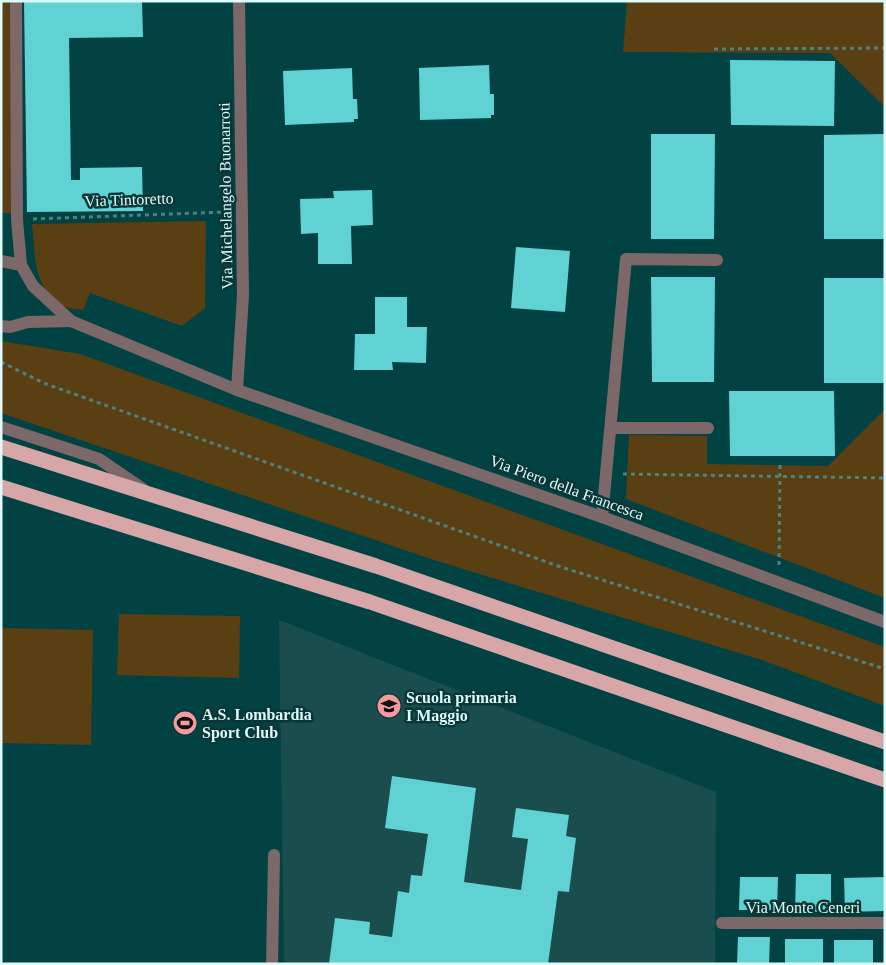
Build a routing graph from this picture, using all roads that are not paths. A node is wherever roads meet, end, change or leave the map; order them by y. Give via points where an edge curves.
1 (16, 1) edge
2 (240, 1) edge
3 (717, 260) dead end
4 (1, 261) edge
5 (21, 265) junction
6 (71, 321) junction
7 (1, 326) edge
8 (236, 390) junction
9 (1, 427) edge
10 (611, 428) junction
11 (708, 428) dead end
12 (1, 447) edge
13 (1, 488) edge
14 (147, 492) junction
15 (602, 516) junction
16 (885, 622) edge
17 (884, 742) edge
18 (885, 780) edge
19 (274, 855) dead end
20 (722, 923) dead end
21 (885, 923) edge
22 (272, 964) edge

1 - 5 street via 17,220
2 - 8 street, Via Michelangelo Buonarroti via 243,295
3 - 10 street via 626,259
4 - 5 street
5 - 6 street via 32,286
6 - 7 street
6 - 8 street
8 - 15 street, Via Piero della Francesca
9 - 14 street via 99,459
10 - 11 street
10 - 15 street
12 - 14 highway
13 - 18 highway via 370,602
14 - 17 highway via 376,566
15 - 16 street, Via Piero della Francesca
19 - 22 street
20 - 21 street, Via Monte Ceneri

